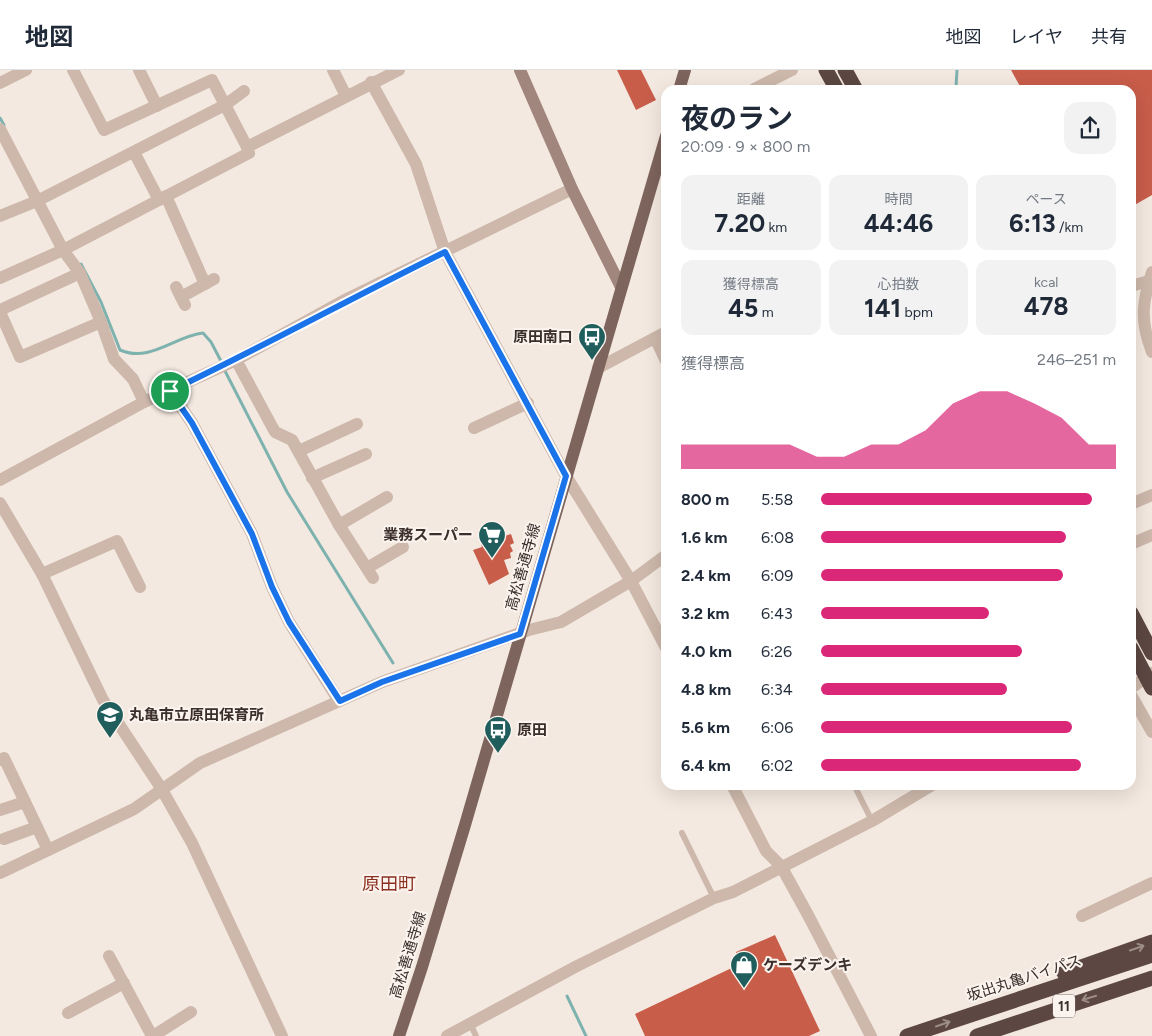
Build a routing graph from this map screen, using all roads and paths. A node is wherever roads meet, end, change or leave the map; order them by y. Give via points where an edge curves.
1 (24, 70) edge
2 (73, 70) edge
3 (138, 70) edge
4 (333, 70) edge
5 (399, 70) edge
6 (520, 70) edge
7 (685, 70) edge
8 (792, 70) edge
9 (826, 70) edge
10 (845, 70) edge
11 (370, 82) junction
12 (0, 83) edge
13 (680, 85) edge
14 (762, 85) edge
15 (834, 85) edge
16 (853, 85) edge
17 (244, 91) dead end
18 (346, 96) junction
19 (225, 105) junction
20 (157, 106) junction
21 (0, 129) edge
22 (247, 147) junction
23 (134, 152) junction
24 (661, 153) edge
25 (572, 189) junction
26 (162, 198) junction
27 (38, 201) junction
28 (0, 216) edge
29 (63, 250) junction
30 (445, 252) junction
31 (80, 273) junction
32 (1151, 276) edge
33 (0, 278) edge
34 (1136, 284) edge
35 (621, 287) junction
36 (180, 296) dead end
37 (0, 311) edge
38 (101, 322) junction
39 (661, 335) edge
40 (1152, 352) edge
41 (236, 360) junction
42 (598, 368) junction
43 (170, 391) junction
44 (144, 402) junction
45 (528, 403) junction
46 (357, 424) dead end
47 (474, 428) dead end
48 (299, 452) junction
49 (366, 454) dead end
50 (2, 475) edge
51 (566, 476) junction
52 (312, 478) junction
53 (1152, 495) edge
54 (387, 496) dead end
55 (1136, 502) edge
56 (0, 503) edge
57 (339, 525) junction
58 (1152, 535) edge
59 (1136, 542) edge
60 (403, 547) dead end
61 (661, 559) edge
62 (42, 574) junction
63 (631, 581) junction
64 (140, 587) dead end
65 (1136, 622) edge
66 (520, 634) junction
67 (661, 638) edge
68 (1152, 652) edge
69 (1136, 656) edge
70 (1150, 680) edge
71 (1136, 686) edge
72 (340, 701) junction
73 (1136, 704) edge
74 (1152, 732) edge
75 (1, 756) edge
76 (161, 788) junction
77 (735, 790) edge
78 (856, 790) edge
79 (924, 790) edge
80 (25, 802) junction
81 (0, 810) edge
82 (872, 821) junction
83 (37, 827) junction
84 (682, 833) dead end
85 (4, 839) dead end
86 (48, 850) junction
87 (781, 866) junction
88 (0, 873) edge
89 (1152, 884) edge
90 (714, 898) junction
91 (1082, 916) dead end
92 (1152, 942) edge
93 (1152, 955) edge
94 (109, 956) dead end
95 (1152, 978) edge
96 (124, 982) junction
97 (191, 1012) dead end
98 (978, 1012) junction
99 (68, 1013) dead end
100 (470, 1022) junction
101 (159, 1035) edge
102 (278, 1035) edge
103 (399, 1036) edge
104 (447, 1036) edge
105 (476, 1036) edge
106 (871, 1036) edge
107 (908, 1036) edge
108 (977, 1036) edge

1 - 12 street
2 - 20 street via 104,130
3 - 20 street
4 - 18 street
5 - 11 street
6 - 25 street
7 - 13 main road
8 - 14 street
9 - 15 highway
10 - 16 highway
11 - 18 street
11 - 30 street via 416,164
17 - 19 street
18 - 22 street
19 - 20 street via 212,80
19 - 22 street
19 - 23 street
21 - 27 street
22 - 26 street via 249,153
23 - 26 street
23 - 27 street
24 - 35 main road, 高松善通寺線
25 - 30 street
25 - 35 street
26 - 29 street
26 - 36 street via 210,281
27 - 28 street
27 - 29 street
29 - 31 street
29 - 33 street
30 - 41 street via 343,301
30 - 45 street
31 - 37 street
31 - 38 street
32 - 34 street
32 - 40 street via 1142,323
35 - 42 main road, 高松善通寺線
37 - 38 street via 20,357
38 - 44 street via 114,359 133,379
39 - 42 street
41 - 43 street
41 - 48 street via 275,432 292,440
42 - 51 main road, 高松善通寺線
43 - 44 street
43 - 72 street via 192,423 252,534 289,622
44 - 50 street
45 - 47 street
45 - 51 street
46 - 48 street
48 - 52 street
49 - 52 street
51 - 63 street
51 - 66 main road, 高松善通寺線
52 - 57 street
53 - 55 street
54 - 57 street
56 - 62 street
57 - 60 street via 370,573
58 - 59 street
61 - 63 street
62 - 64 street via 117,541
62 - 76 street via 103,700
63 - 66 street via 561,622
63 - 67 street
65 - 68 highway
66 - 72 street via 382,682
66 - 103 main road, 高松善通寺線
69 - 70 highway
70 - 71 street
72 - 76 street via 200,763
73 - 74 street
75 - 80 street
76 - 86 street via 134,809
76 - 102 street via 192,843
77 - 87 street via 766,851
78 - 82 lane
79 - 82 street
80 - 81 street
80 - 83 street
82 - 87 street
83 - 85 street
83 - 86 street
84 - 90 lane
86 - 88 street
87 - 90 street via 733,892
87 - 106 street
89 - 91 street
90 - 100 street
98 -> 92 highway via 1056,976
93 - 98 highway, 坂出丸亀バイパス / 11
94 - 96 street
95 -> 108 highway, 11
96 - 99 street
96 - 101 street
97 - 101 street
107 -> 98 highway, 坂出丸亀バイパス / 11
100 - 104 street
100 - 105 lane

